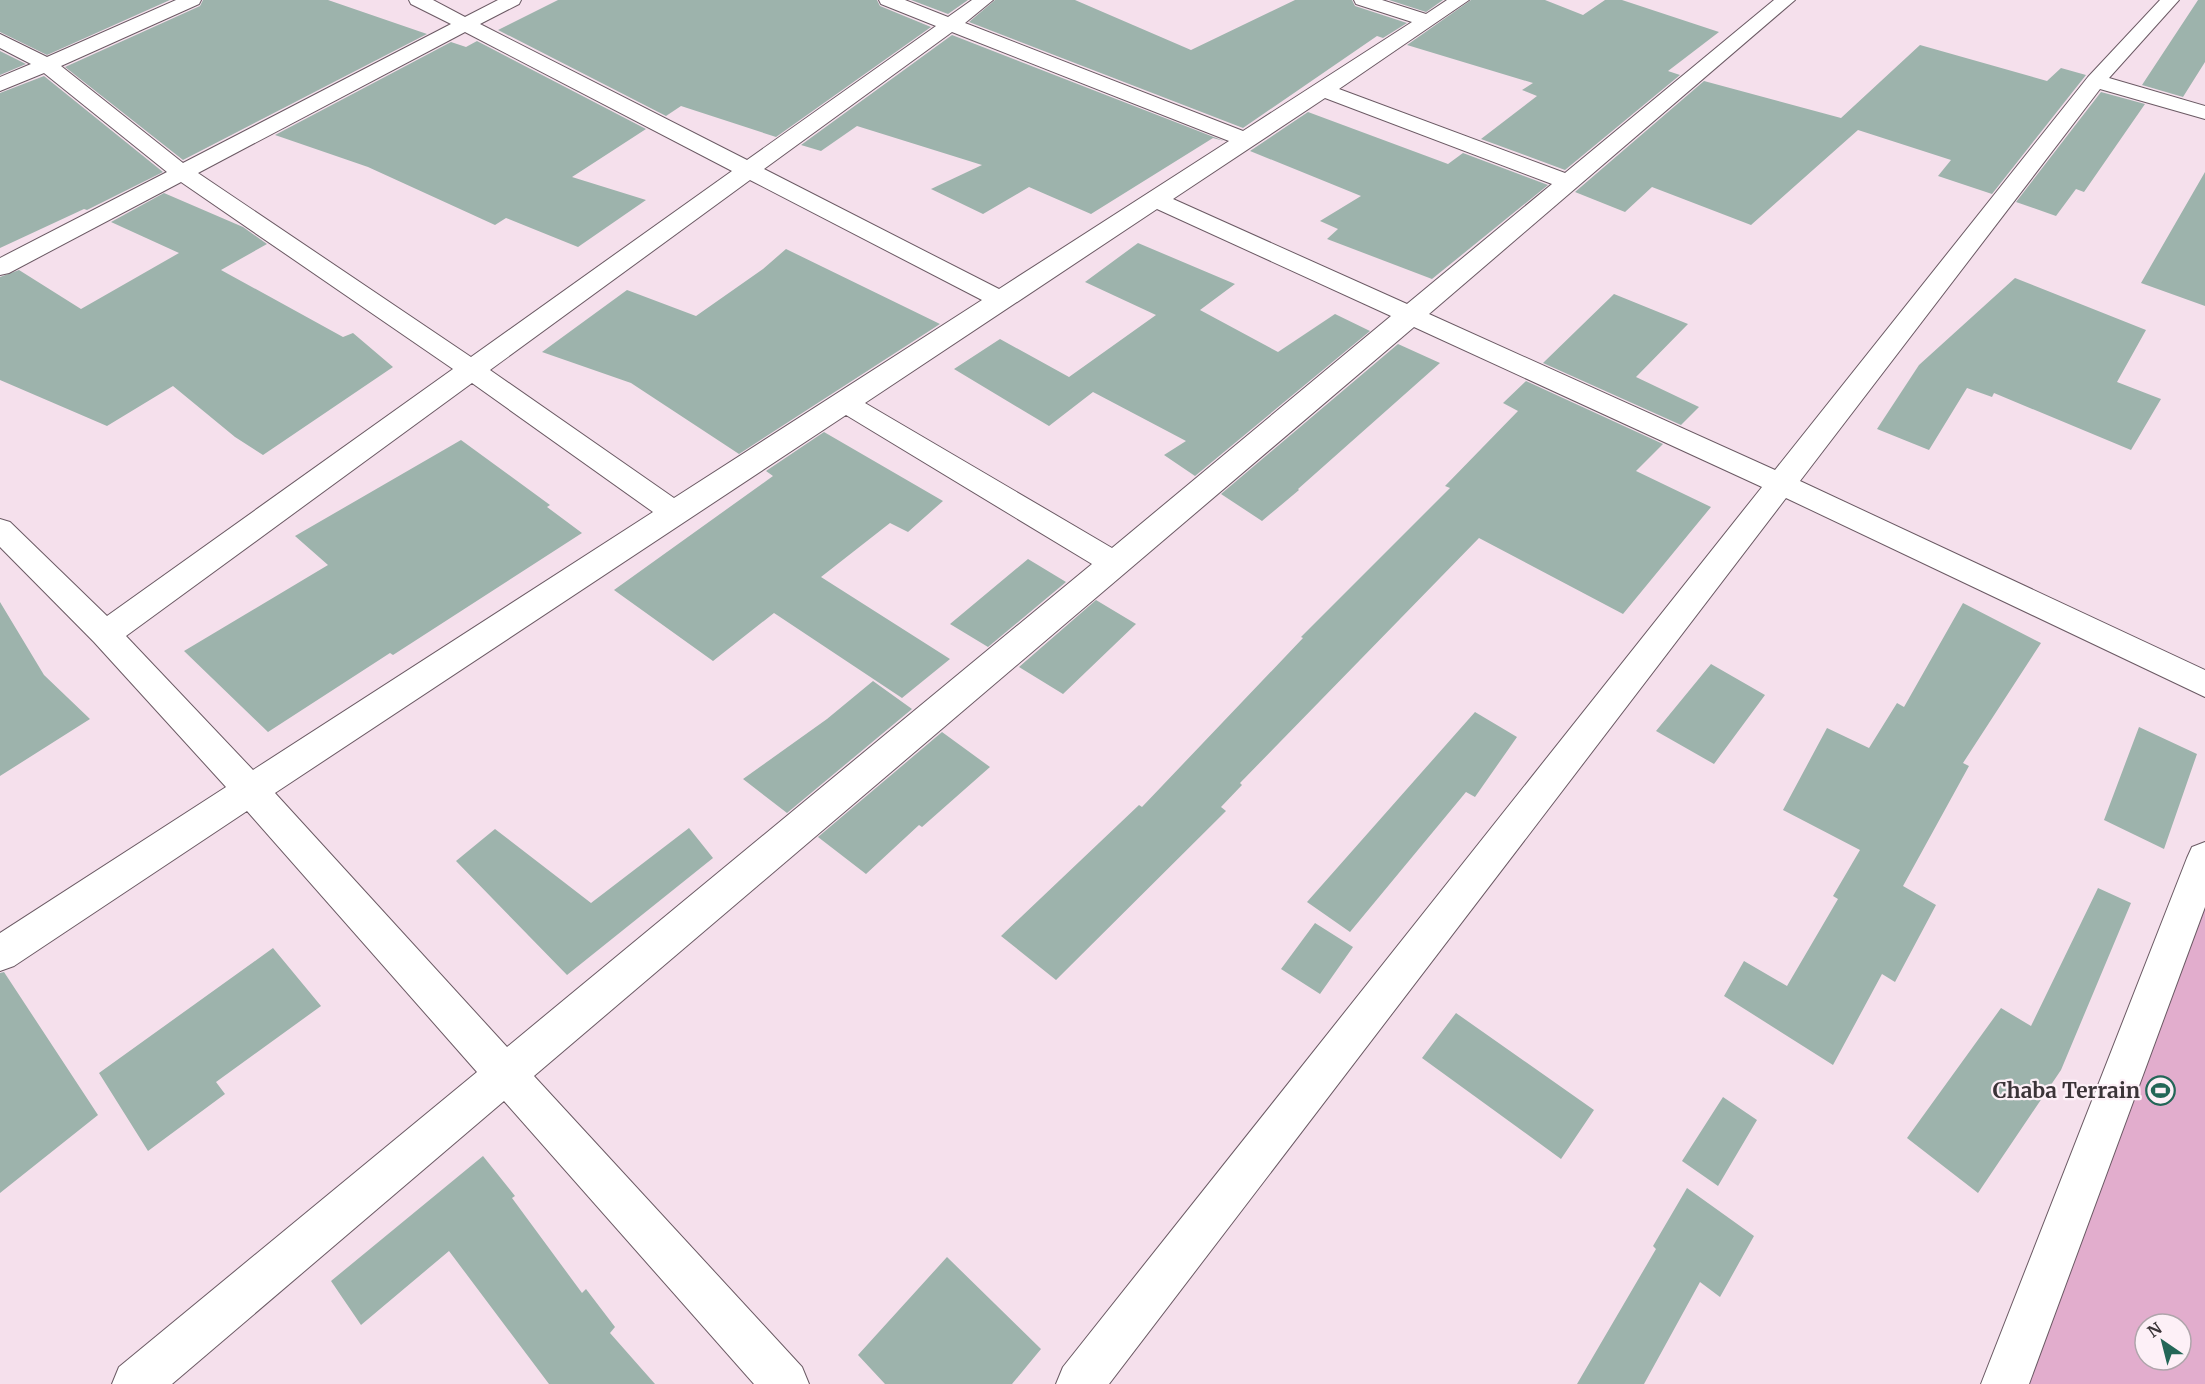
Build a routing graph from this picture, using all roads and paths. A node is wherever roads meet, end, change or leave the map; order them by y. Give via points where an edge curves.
1 (192, 0) edge
2 (418, 0) edge
3 (512, 0) edge
4 (888, 0) edge
5 (984, 0) edge
6 (1362, 0) edge
7 (1460, 0) edge
8 (2170, 0) edge
9 (1771, 2) edge
10 (1428, 21) junction
11 (950, 24) junction
12 (465, 25) junction
13 (0, 40) edge
14 (46, 64) junction
15 (2095, 81) junction
16 (0, 84) edge
17 (1323, 90) junction
18 (2205, 112) edge
19 (1246, 140) junction
20 (747, 171) junction
21 (182, 173) junction
22 (1568, 182) junction
23 (1155, 199) junction
24 (0, 268) edge
25 (1001, 300) junction
26 (1410, 315) junction
27 (472, 370) junction
28 (844, 402) junction
29 (1781, 484) junction
30 (675, 513) junction
31 (0, 529) edge
32 (1114, 563) junction
33 (105, 634) junction
34 (2205, 684) edge
35 (250, 790) junction
36 (2205, 858) edge
37 (0, 954) edge
38 (506, 1074) junction
39 (136, 1384) edge
40 (785, 1384) edge
41 (1080, 1384) edge
42 (2005, 1384) edge

1 - 14 street
2 - 12 street
3 - 12 street
4 - 11 street
5 - 11 street
6 - 10 street
7 - 10 street
8 - 15 street
9 - 22 street
10 - 17 street
11 - 19 street
11 - 20 street
12 - 20 street
12 - 21 street
13 - 14 street
14 - 16 street
14 - 21 street
15 - 18 street
15 - 29 street
17 - 19 street
17 - 22 street
19 - 23 street
20 - 25 street
20 - 27 street
21 - 24 street
21 - 27 street
22 - 26 street
23 - 25 street
23 - 26 street
25 - 28 street
26 - 29 street
26 - 32 street
27 - 30 street
27 - 33 street
28 - 30 street
28 - 32 street
29 - 34 street
29 - 41 street
30 - 35 street
31 - 33 street
32 - 38 street
33 - 35 street
35 - 37 street
35 - 38 street
36 - 42 street
38 - 39 street
38 - 40 street

